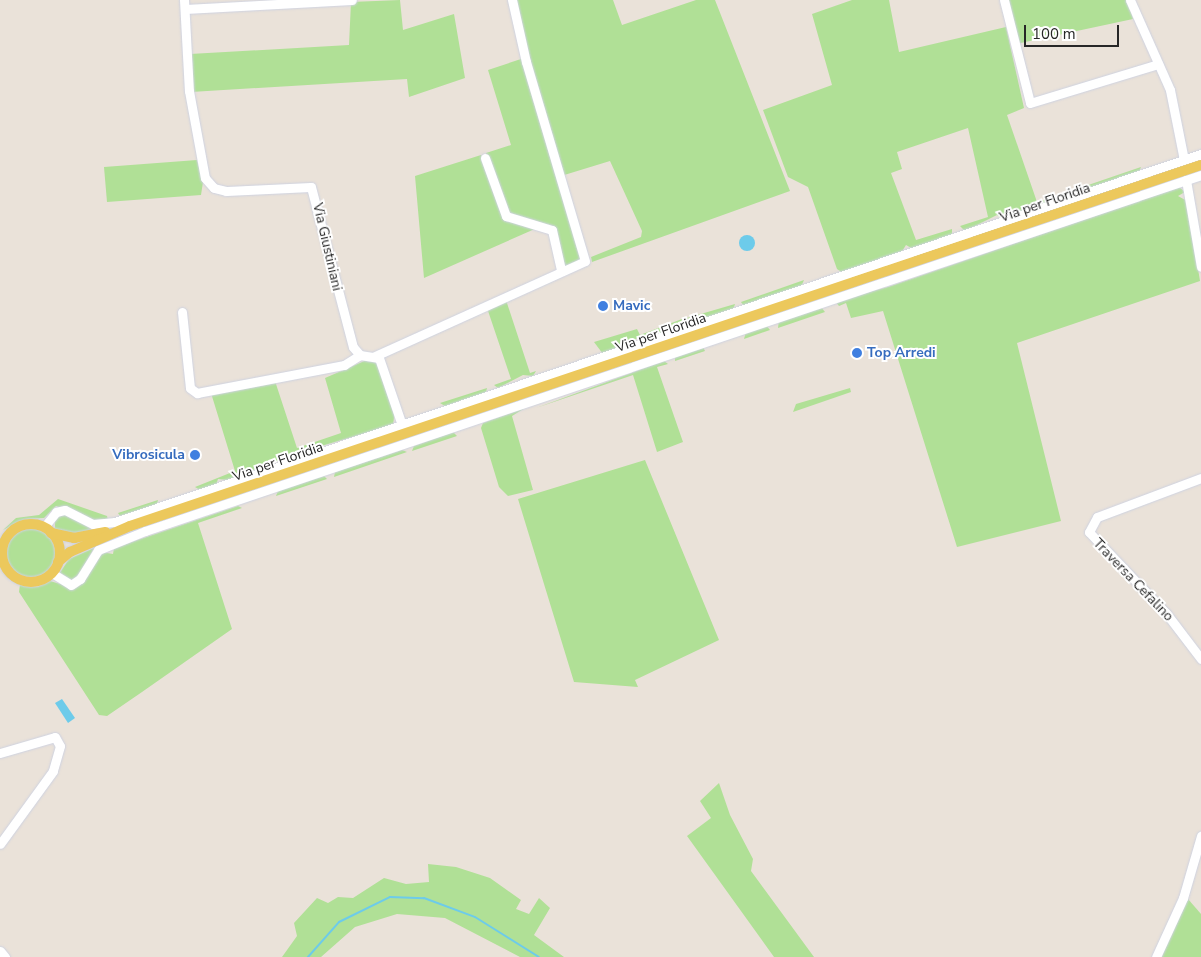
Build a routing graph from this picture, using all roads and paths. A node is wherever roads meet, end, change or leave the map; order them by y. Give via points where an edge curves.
1 (352, 0) edge
2 (512, 0) edge
3 (1004, 0) edge
4 (1130, 0) edge
5 (185, 5) edge
6 (1158, 64) junction
7 (1201, 154) edge
8 (485, 158) dead end
9 (1184, 160) junction
10 (1201, 165) edge
11 (1201, 175) edge
12 (1186, 180) junction
13 (1201, 267) edge
14 (561, 270) junction
15 (182, 312) dead end
16 (360, 355) junction
17 (376, 356) junction
18 (402, 425) junction
19 (1201, 478) edge
20 (130, 526) junction
21 (48, 530) junction
22 (1, 550) edge
23 (58, 562) junction
24 (4, 572) edge
25 (52, 573) junction
26 (1201, 659) edge
27 (0, 754) edge
28 (1201, 836) edge
29 (0, 844) edge
30 (0, 951) edge
31 (4, 957) edge
32 (1156, 957) edge

1 - 5 street
2 - 14 street via 526,62 585,261
3 - 6 street via 1030,103
4 - 6 street
5 - 16 street, Via Giustiniani via 189,91 205,178 214,188 226,191 311,187 346,324
6 - 9 street via 1173,98
7 - 9 street
8 - 14 street via 506,216 552,230
9 - 18 street
10 - 20 main road, Via per Floridia
11 - 12 street
12 - 13 street
12 - 25 street via 145,531 98,550 80,579 71,585
14 - 17 street
15 - 16 street via 190,388 197,394 344,365
16 - 17 street
17 - 18 street
18 - 21 street via 349,439 115,522 93,524 65,510 56,512
19 - 26 street, Traversa Cefalino via 1097,517 1089,532 1166,613
20 - 21 main road via 74,538
20 - 23 main road via 70,552
21 - 22 main road via 17,527
21 - 23 main road via 59,546
22 - 24 main road
23 - 25 main road
24 - 25 main road via 25,582
27 - 29 street via 55,737 60,746 53,771
28 - 32 street via 1183,898
30 - 31 street

